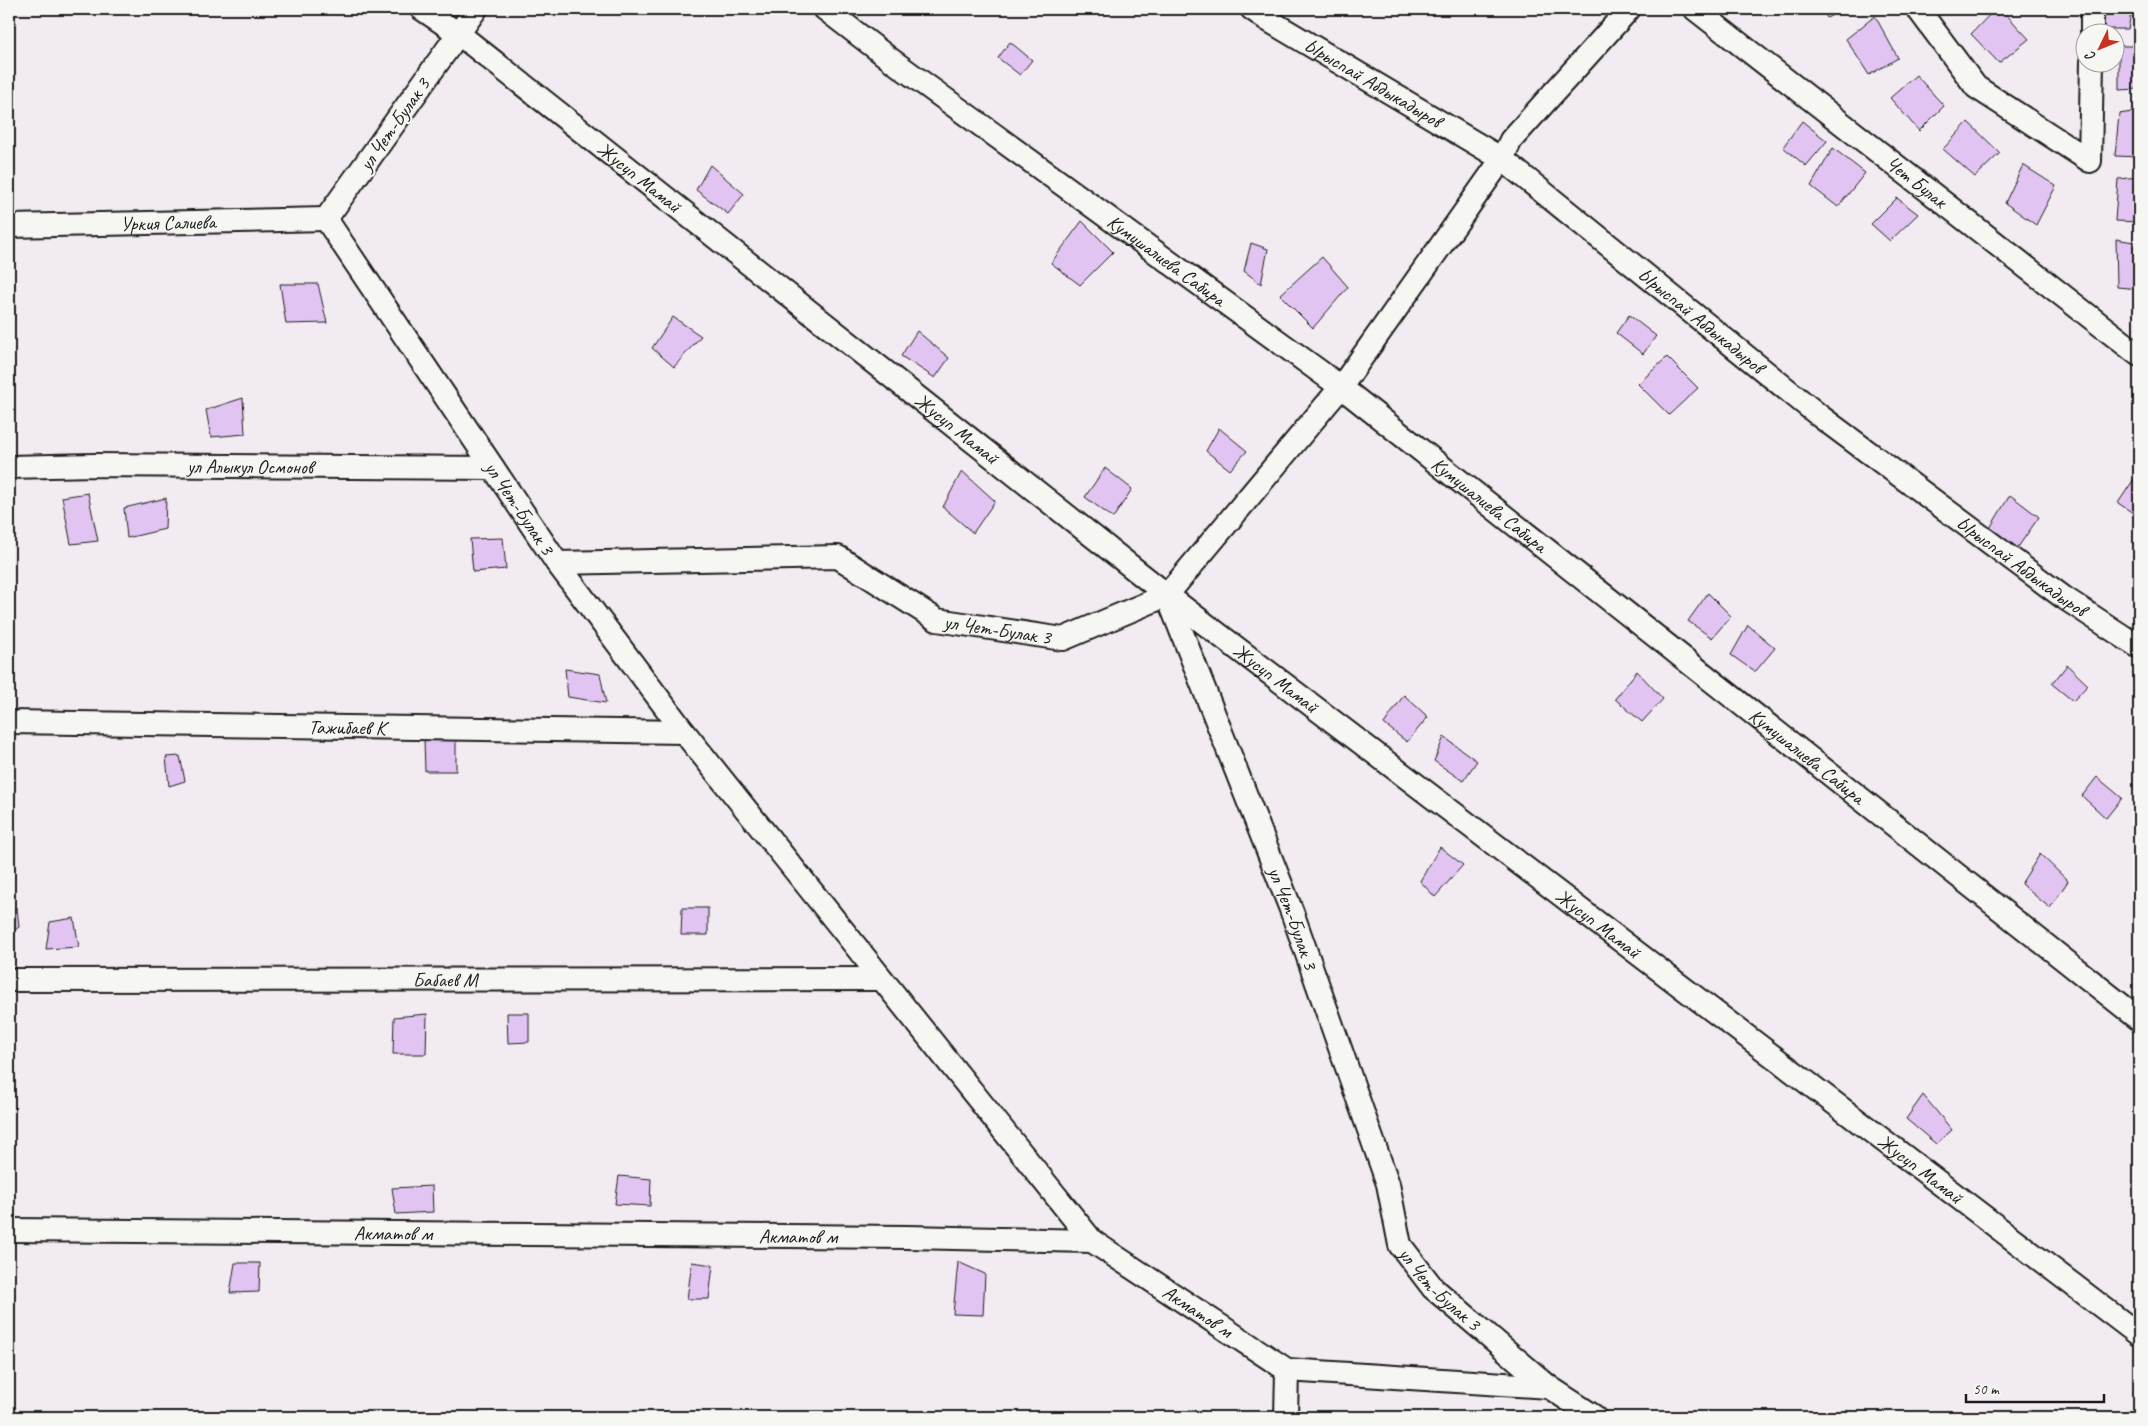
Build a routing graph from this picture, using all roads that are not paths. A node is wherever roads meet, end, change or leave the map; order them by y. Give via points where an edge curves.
1 (422, 9) edge
2 (476, 9) edge
3 (826, 9) edge
4 (1252, 9) edge
5 (1630, 9) edge
6 (1695, 9) edge
7 (1918, 9) edge
8 (2092, 9) edge
9 (2092, 22) edge
10 (459, 34) junction
11 (2092, 72) edge
12 (1502, 159) junction
13 (326, 219) junction
14 (9, 226) edge
15 (2139, 355) edge
16 (1340, 387) junction
17 (9, 467) edge
18 (493, 468) junction
19 (557, 563) junction
20 (1167, 596) junction
21 (2139, 647) edge
22 (9, 722) edge
23 (684, 732) junction
24 (881, 979) junction
25 (9, 980) edge
26 (2139, 1019) edge
27 (9, 1230) edge
28 (1092, 1241) junction
29 (2139, 1335) edge
30 (1287, 1370) junction
31 (1549, 1387) junction
32 (1286, 1417) edge
33 (1595, 1417) edge

1 - 10 street, Жусуп Мамай
2 - 10 street, ул Чет-Булак 3
3 - 16 street, Кумушалиева Сабира
4 - 12 street, Ырыспай Абдыкадыров
5 - 12 street via 1511,140
6 - 15 street, Чет Булак
7 - 11 street via 1976,87 2090,161
8 - 9 street
10 - 13 street, ул Чет-Булак 3
10 - 20 street, Жусуп Мамай
12 - 16 street
12 - 21 street, Ырыспай Абдыкадыров via 1821,417 2063,597
13 - 14 street, Уркия Салиева
13 - 18 street, ул Чет-Булак 3
16 - 20 street
16 - 26 street, Кумушалиева Сабира
17 - 18 street, ул Алыкул Осмонов
18 - 19 street, ул Чет-Булак 3
19 - 20 street, ул Чет-Булак 3 via 838,557 937,620 1062,639
19 - 23 street
20 - 29 street, Жусуп Мамай
20 - 31 street, ул Чет-Булак 3 via 1292,912 1388,1184 1400,1246 1433,1288
22 - 23 street, Тажибаев К
23 - 24 street
24 - 25 street, Бабаев М
24 - 28 street
27 - 28 street, Акматов м
28 - 30 street, Акматов м
30 - 31 street, Акматов м
30 - 32 street
31 - 33 street, ул Чет-Булак 3

